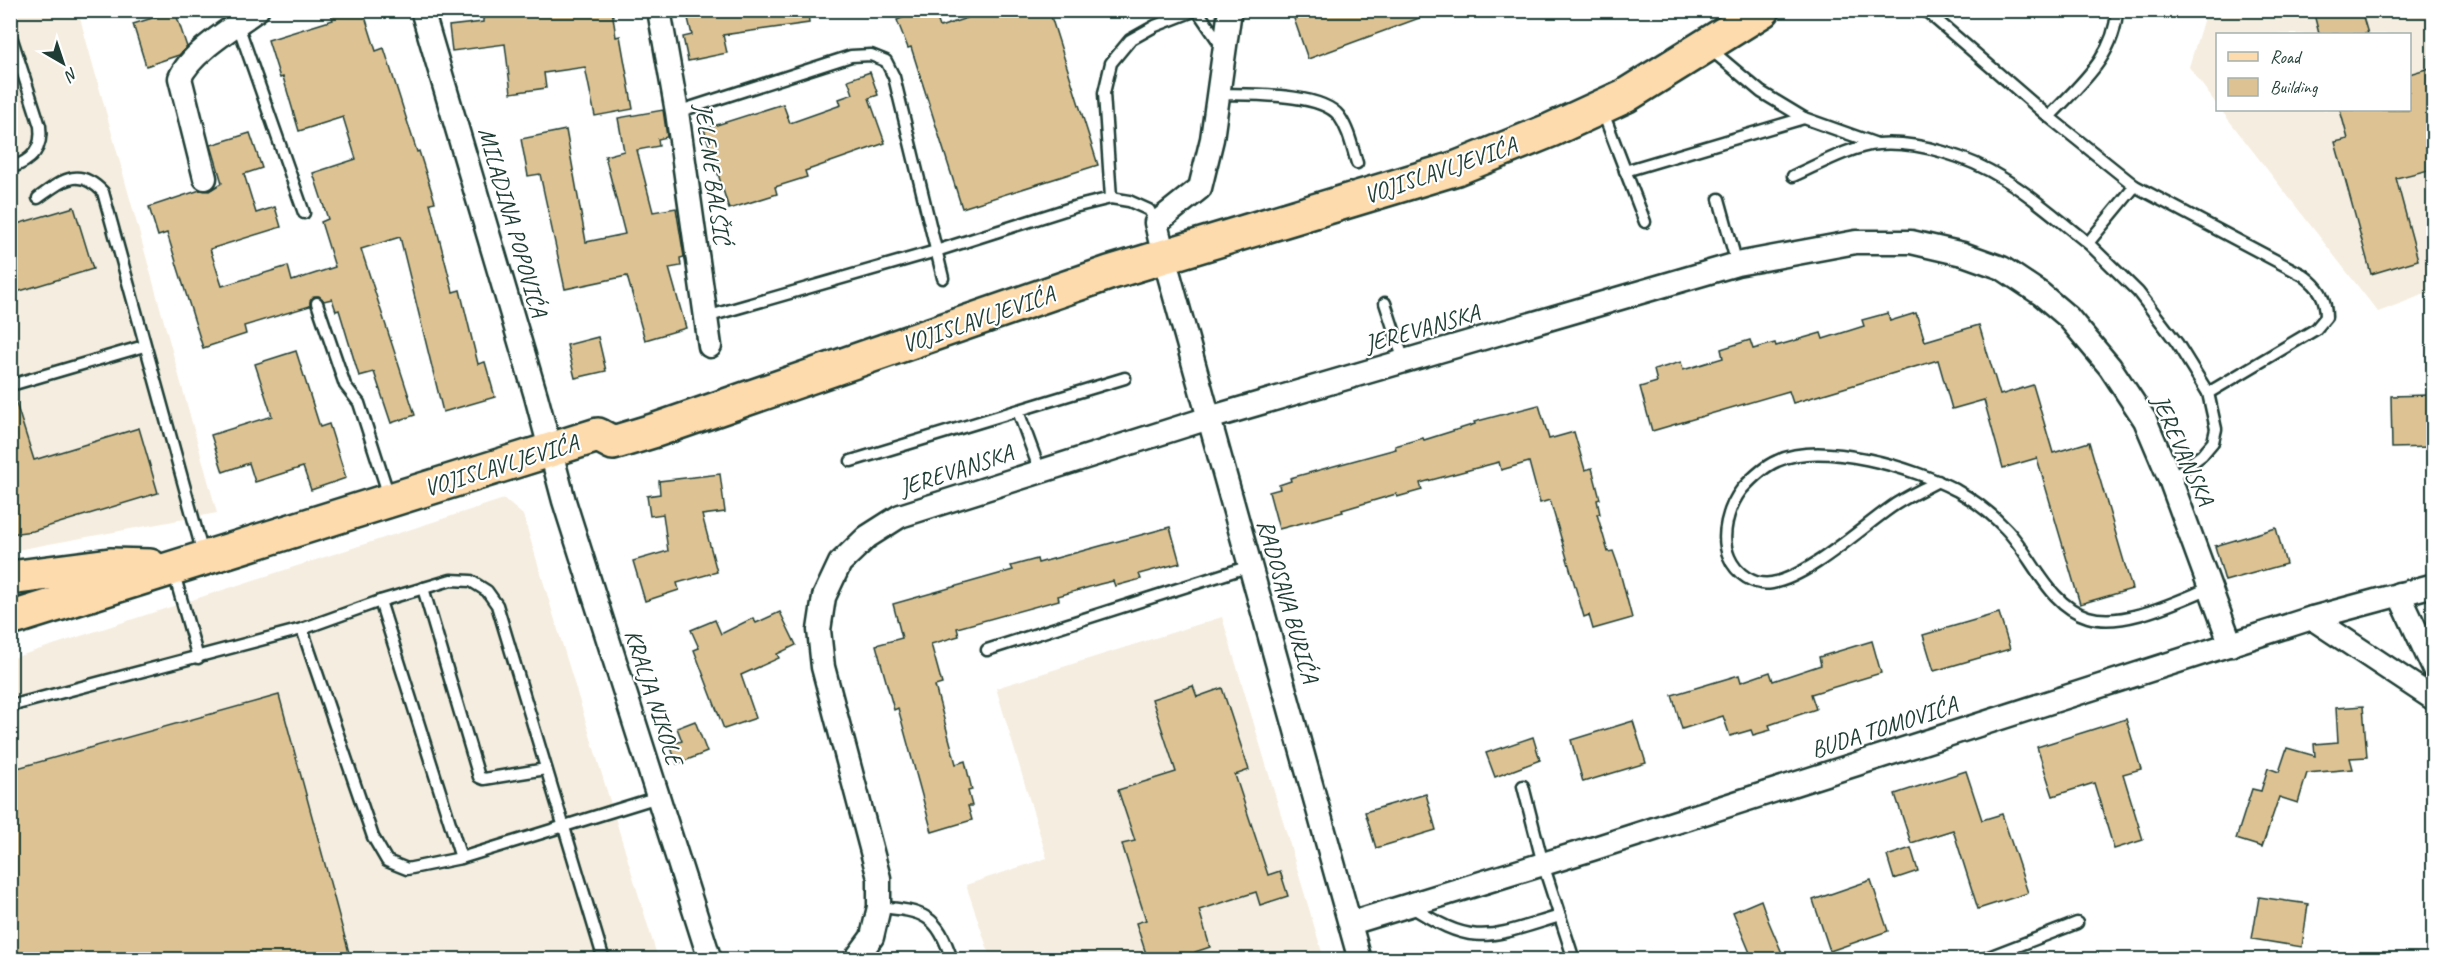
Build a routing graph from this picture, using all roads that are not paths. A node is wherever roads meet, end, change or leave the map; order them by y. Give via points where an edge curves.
1 (257, 10) edge
2 (422, 10) edge
3 (659, 10) edge
4 (1196, 10) edge
5 (1230, 10) edge
6 (1763, 10) edge
7 (1925, 10) edge
8 (2117, 10) edge
9 (238, 25) junction
10 (10, 33) edge
11 (1706, 47) junction
12 (1225, 51) junction
13 (1219, 94) junction
14 (1601, 107) junction
15 (677, 112) junction
16 (2049, 117) junction
17 (1804, 118) junction
18 (1877, 144) junction
19 (1357, 164) dead end
20 (10, 168) edge
21 (1625, 171) junction
22 (1793, 176) dead end
23 (205, 178) dead end
24 (2135, 186) junction
25 (38, 198) dead end
26 (1111, 198) junction
27 (1719, 199) dead end
28 (304, 213) dead end
29 (1645, 222) dead end
30 (1156, 223) junction
31 (2088, 243) junction
32 (936, 251) junction
33 (1164, 256) junction
34 (1737, 264) junction
35 (943, 278) dead end
36 (316, 303) dead end
37 (1385, 303) dead end
38 (706, 317) junction
39 (144, 346) junction
40 (711, 346) dead end
41 (1404, 361) junction
42 (1125, 378) dead end
43 (11, 385) edge
44 (2208, 393) junction
45 (1018, 411) junction
46 (1209, 418) junction
47 (549, 450) junction
48 (851, 461) dead end
49 (1040, 471) junction
50 (2170, 479) junction
51 (1938, 481) junction
52 (390, 499) junction
53 (204, 557) junction
54 (1250, 566) junction
55 (172, 567) junction
56 (10, 578) edge
57 (2433, 585) edge
58 (423, 588) junction
59 (2210, 588) junction
60 (2399, 594) junction
61 (380, 601) junction
62 (2312, 618) junction
63 (10, 620) edge
64 (302, 629) junction
65 (2231, 645) junction
66 (987, 651) dead end
67 (198, 658) junction
68 (2433, 669) edge
69 (2433, 699) edge
70 (10, 706) edge
71 (546, 769) junction
72 (1523, 786) dead end
73 (658, 797) junction
74 (563, 828) junction
75 (461, 858) junction
76 (1543, 864) junction
77 (1409, 905) junction
78 (879, 907) junction
79 (1560, 916) junction
80 (1351, 923) junction
81 (2077, 923) dead end
82 (604, 960) edge
83 (710, 960) edge
84 (855, 960) edge
85 (952, 960) edge
86 (1360, 960) edge
87 (1574, 960) edge
88 (1981, 960) edge

1 - 9 street
2 - 47 street, MILADINA POPOVIĆA
3 - 15 street, JELENE BALŠIĆ
4 - 12 lane
4 - 26 lane via 1130,40 1111,63 1104,93
5 - 12 street
6 - 11 main road, VOJISLAVLJEVIĆA
7 - 16 lane
8 - 16 lane via 2117,29 2106,53
9 - 23 street via 184,68 180,78
9 - 28 lane
10 - 20 lane via 42,140 28,159
11 - 14 main road, VOJISLAVLJEVIĆA
11 - 17 lane via 1761,92
12 - 13 street
13 - 19 lane via 1322,103 1338,114 1349,134
13 - 30 street via 1200,188
14 - 21 lane
14 - 33 main road, VOJISLAVLJEVIĆA via 1428,178
15 - 32 lane via 851,56 871,55 886,61 894,77
15 - 38 street, JELENE BALŠIĆ
16 - 24 lane
17 - 18 lane
17 - 21 lane
18 - 22 lane via 1836,156
18 - 31 lane via 1920,146 1960,158 2004,179
21 - 29 lane
24 - 31 lane
24 - 44 lane via 2303,275 2322,293 2326,304 2326,317 2316,329
25 - 39 lane via 58,183 77,176 92,181 103,192
26 - 30 lane via 1149,210
26 - 32 lane
27 - 34 lane
30 - 33 street, RADOSAVA BURIĆA
31 - 44 lane via 2138,292 2177,343
32 - 35 lane
32 - 38 lane
33 - 46 street, RADOSAVA BURIĆA
33 - 47 main road, VOJISLAVLJEVIĆA via 656,430 613,443 598,435
34 - 41 street, JEREVANSKA
34 - 50 street, JEREVANSKA via 1856,242 1911,242 2002,268 2068,317 2110,367 2145,420
36 - 52 lane via 345,385 359,403
37 - 41 lane
38 - 40 street, JELENE BALŠIĆ
39 - 43 lane
39 - 53 lane
41 - 46 street, JEREVANSKA
42 - 45 lane
44 - 50 lane via 2216,429 2213,442
45 - 48 lane
45 - 49 lane
46 - 49 street, JEREVANSKA
46 - 54 street, RADOSAVA BURIĆA
47 - 52 main road, VOJISLAVLJEVIĆA
47 - 73 street, KRALJA NIKOLE
49 - 78 street, JEREVANSKA via 900,516 867,537 840,563 824,597 819,630 823,667 879,878
50 - 59 street, JEREVANSKA
51 - 51 lane via 1859,457 1823,454 1779,460 1751,479 1736,499 1725,534 1725,549 1744,577 1773,583 1808,567 1892,507
51 - 59 lane via 1982,508 2006,529 2047,586 2074,611 2090,618 2116,618 2149,611
52 - 53 main road, VOJISLAVLJEVIĆA
53 - 55 main road, VOJISLAVLJEVIĆA
54 - 66 lane
54 - 80 street, RADOSAVA BURIĆA
55 - 56 main road, VOJISLAVLJEVIĆA via 110,565
55 - 63 main road, VOJISLAVLJEVIĆA
55 - 67 lane
57 - 60 street, BUDA TOMOVIĆA
58 - 61 lane
58 - 71 lane via 451,580 471,581 487,591 497,605
58 - 71 lane via 479,777
59 - 65 street, JEREVANSKA
60 - 62 street, BUDA TOMOVIĆA
60 - 68 street
61 - 64 lane
61 - 75 lane
62 - 65 street, BUDA TOMOVIĆA
62 - 69 street
64 - 67 lane
64 - 75 lane via 373,837 387,861 407,869
65 - 76 street, BUDA TOMOVIĆA
67 - 70 lane
71 - 74 lane
72 - 76 lane
73 - 74 lane
73 - 83 street, KRALJA NIKOLE
74 - 75 lane
74 - 82 lane
76 - 77 street, BUDA TOMOVIĆA
76 - 79 lane
77 - 79 lane via 1453,931 1473,936 1493,935
77 - 80 street, BUDA TOMOVIĆA
78 - 84 street, JEREVANSKA via 872,937
78 - 85 lane via 914,911 935,923
79 - 87 lane
80 - 86 street, RADOSAVA BURIĆA
81 - 88 lane

